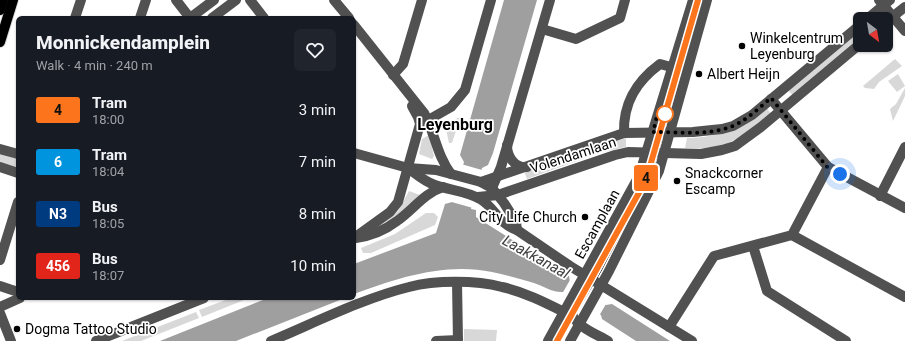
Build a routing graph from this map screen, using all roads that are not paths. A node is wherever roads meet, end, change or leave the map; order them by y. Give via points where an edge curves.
1 (3, 0) edge
2 (13, 0) edge
3 (81, 0) edge
4 (146, 0) edge
5 (176, 0) edge
6 (214, 0) edge
7 (236, 0) edge
8 (250, 0) edge
9 (334, 0) edge
10 (422, 0) edge
11 (491, 0) edge
12 (550, 0) edge
13 (625, 0) edge
14 (693, 0) edge
15 (707, 0) edge
16 (894, 0) edge
17 (884, 2) edge
18 (0, 10) edge
19 (904, 10) edge
20 (874, 12) edge
21 (887, 12) edge
22 (76, 16) edge
23 (141, 16) edge
24 (188, 16) edge
25 (193, 16) edge
26 (215, 16) edge
27 (262, 16) edge
28 (346, 16) edge
29 (893, 17) edge
30 (893, 22) edge
31 (356, 28) edge
32 (542, 29) junction
33 (853, 31) edge
34 (905, 32) edge
35 (0, 42) edge
36 (853, 50) edge
37 (671, 66) junction
38 (393, 75) junction
39 (771, 98) junction
40 (781, 110) junction
41 (424, 122) junction
42 (653, 132) junction
43 (671, 132) junction
44 (624, 133) junction
45 (507, 145) junction
46 (905, 147) edge
47 (0, 148) edge
48 (16, 153) edge
49 (647, 153) junction
50 (666, 153) junction
51 (356, 154) edge
52 (0, 167) edge
53 (515, 167) junction
54 (408, 168) junction
55 (828, 168) junction
56 (16, 172) edge
57 (453, 174) junction
58 (496, 178) junction
59 (481, 182) junction
60 (522, 187) junction
61 (447, 188) junction
62 (495, 191) junction
63 (880, 196) junction
64 (477, 197) junction
65 (16, 208) edge
66 (905, 208) edge
67 (517, 230) junction
68 (792, 235) junction
69 (356, 237) edge
70 (356, 238) edge
71 (753, 246) junction
72 (0, 260) edge
73 (585, 275) junction
74 (457, 282) junction
75 (602, 284) junction
76 (0, 286) edge
77 (16, 291) edge
78 (905, 297) edge
79 (16, 300) edge
80 (572, 300) junction
81 (186, 302) edge
82 (0, 307) edge
83 (564, 312) junction
84 (0, 313) edge
85 (580, 324) junction
86 (670, 327) junction
87 (458, 340) edge
88 (12, 341) edge
89 (96, 341) edge
90 (270, 341) edge
91 (436, 341) edge
92 (548, 341) edge
93 (570, 341) edge
94 (608, 341) edge
95 (692, 341) edge
96 (846, 341) edge

1 - 18 main road
2 - 35 main road
3 - 22 street
4 - 23 street
5 - 24 street
6 - 25 street
7 - 26 street
8 - 27 street
9 - 28 street
10 - 38 street via 403,64
11 - 41 street via 465,90 451,107
12 - 32 street
13 - 32 street via 620,18 576,40
14 - 37 street, Escamplaan
15 - 43 street
16 - 19 street
17 - 20 street
17 - 21 street
19 - 29 street
30 - 34 street
31 - 38 street
32 - 45 street
33 - 39 street, Volendamlaan
36 - 40 street, Volendamlaan
37 - 42 street, Escamplaan
37 - 44 street via 660,64 635,88 627,106
38 - 41 street via 411,95
39 - 40 street
39 - 43 street, Volendamlaan via 752,115 733,126 710,131
40 - 50 street, Volendamlaan via 735,146 701,154
40 - 55 street
41 - 54 street
41 - 57 street via 432,129 441,158
42 - 43 street, Volendamlaan
42 - 44 street, Volendamlaan
42 - 49 street, Escamplaan
43 - 50 street
44 - 53 street, Volendamlaan via 527,167
45 - 53 street via 508,154
45 - 58 street
46 - 63 street
47 - 48 street
49 - 50 street, Volendamlaan
49 - 60 street, Volendamlaan via 628,152 615,155
49 - 73 street, Escamplaan via 639,176
50 - 75 street via 650,194
51 - 54 street
52 - 56 street
53 - 58 street, Volendamlaan
53 - 60 street, Volendamlaan
54 - 57 street
54 - 61 street via 433,185
54 - 69 street via 398,202 390,212
55 - 63 street
55 - 68 street
57 - 59 street
58 - 59 street, Volendamlaan
58 - 62 street
59 - 62 street
60 - 62 street, Volendamlaan
61 - 64 street
61 - 70 street via 432,190 398,221 367,236
62 - 64 street, Volendamlaan
62 - 67 street via 516,222
63 - 66 street
64 - 67 street via 488,204 496,217
65 - 72 street
67 - 73 street
68 - 71 street
68 - 78 street
71 - 86 street via 714,256
71 - 96 street via 767,291
73 - 75 street
73 - 80 street, Escamplaan
74 - 83 street via 501,286
74 - 87 street
74 - 90 street via 410,286
75 - 85 street
75 - 86 street
76 - 77 street
79 - 82 street
80 - 83 street, Escamplaan
80 - 85 street via 571,316
81 - 89 street
83 - 92 street, Escamplaan
84 - 88 street
85 - 93 street
85 - 94 street
86 - 95 street
87 - 91 street

